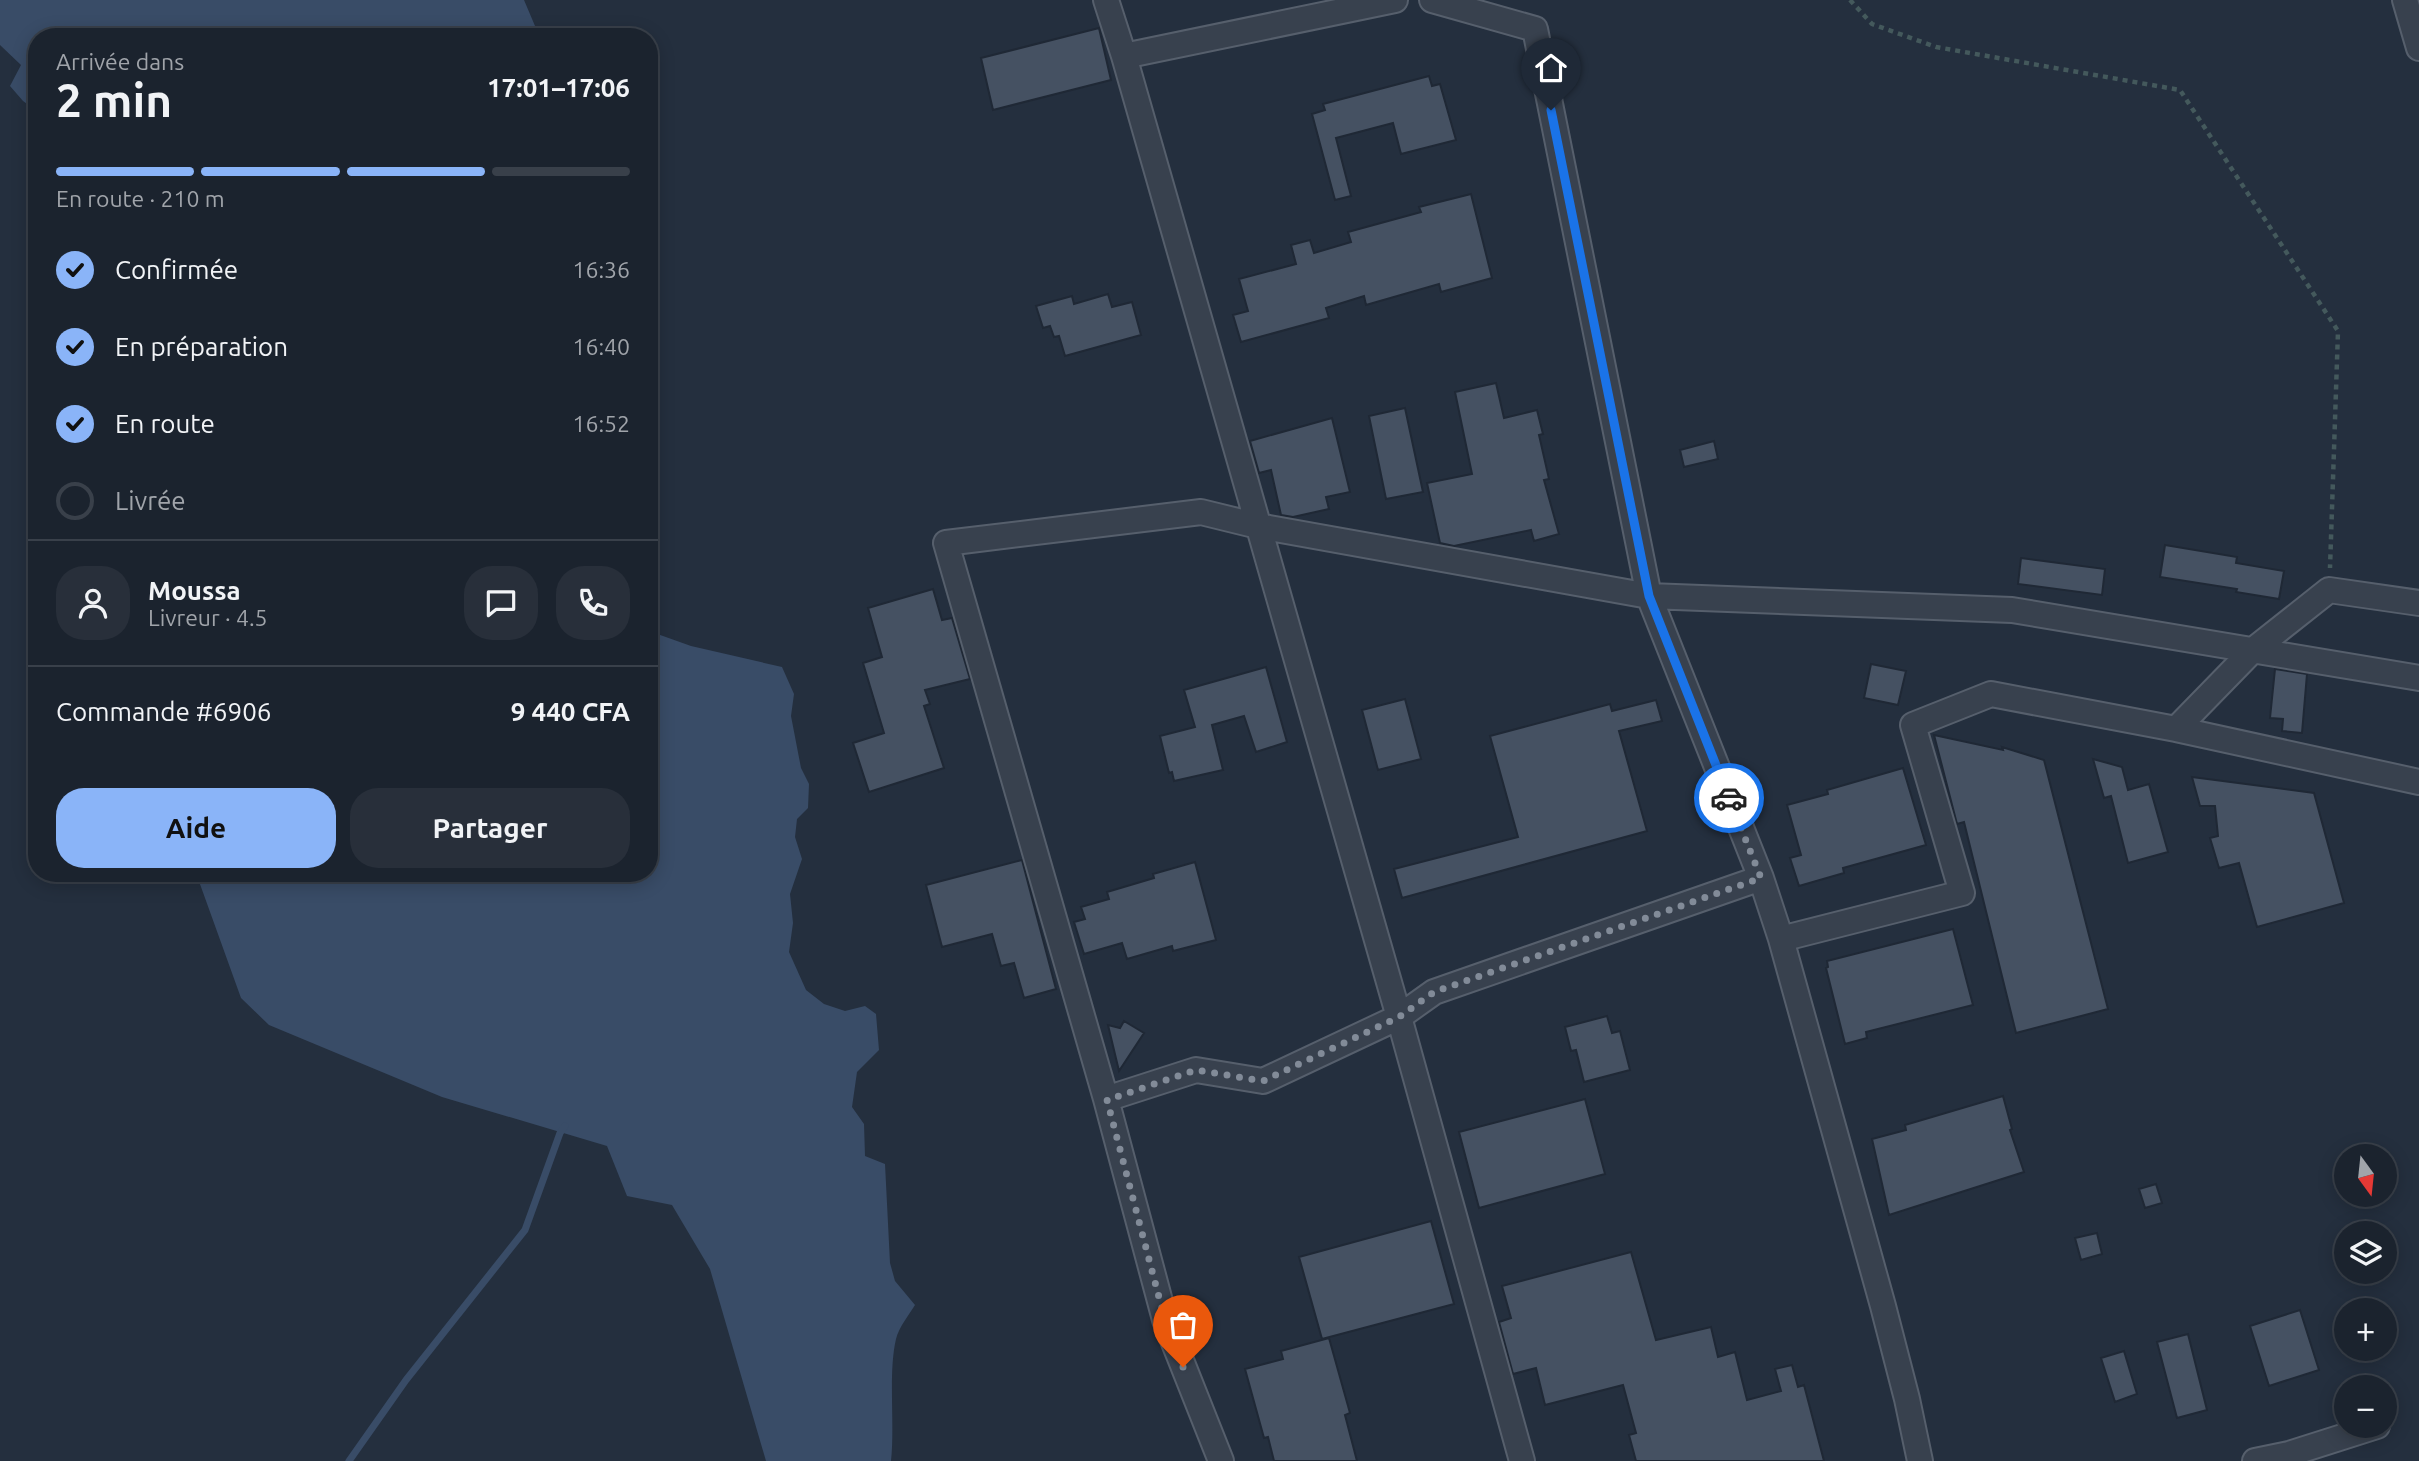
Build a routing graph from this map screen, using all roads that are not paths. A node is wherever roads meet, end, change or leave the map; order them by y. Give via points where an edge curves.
1 (1106, 0) edge
2 (1395, 0) edge
3 (1432, 0) edge
4 (2405, 0) edge
5 (2419, 48) edge
6 (1124, 56) junction
7 (1258, 526) junction
8 (1649, 596) junction
9 (2419, 603) edge
10 (2252, 651) junction
11 (2419, 678) edge
12 (2176, 729) junction
13 (2419, 782) edge
14 (1761, 878) junction
15 (1781, 939) junction
16 (1399, 1017) junction
17 (1107, 1100) junction
18 (2339, 1438) edge
19 (1221, 1461) edge
20 (1522, 1461) edge
21 (1920, 1461) edge
22 (2255, 1461) edge

1 - 6 street
2 - 6 street
3 - 8 street via 1535,29
4 - 5 street
6 - 7 street
7 - 8 street
7 - 16 street
7 - 17 street via 1201,512 946,543
8 - 10 street via 2012,610
8 - 14 street
9 - 10 street via 2329,590
10 - 11 street
10 - 12 street
12 - 13 street
12 - 15 street via 1991,694 1913,725 1962,893
14 - 15 street
14 - 16 street via 1434,992
15 - 21 street via 1883,1306
16 - 17 street via 1263,1081 1196,1070
16 - 20 street
17 - 19 street via 1165,1320
18 - 22 street

